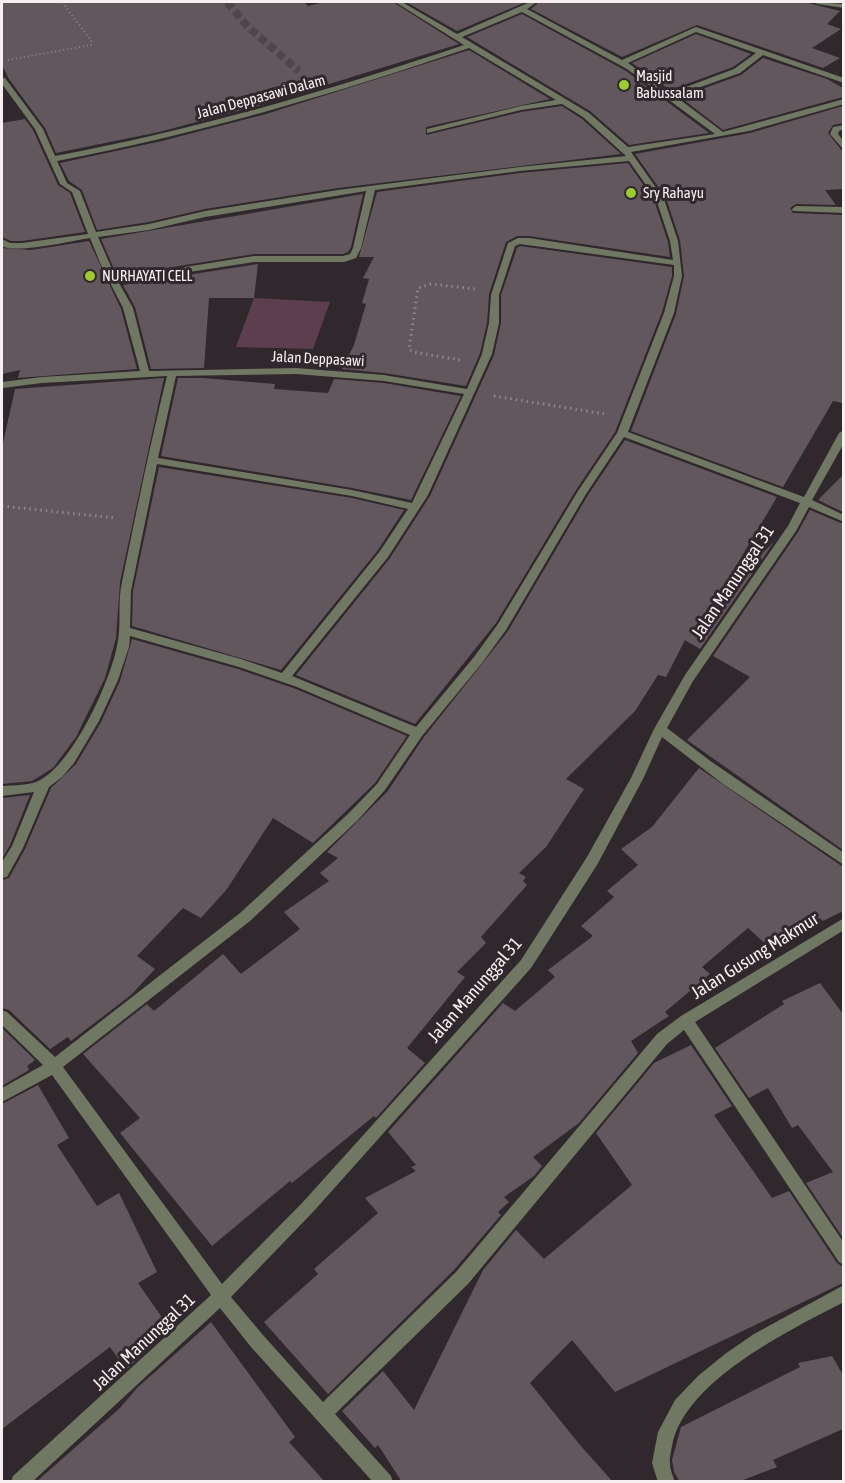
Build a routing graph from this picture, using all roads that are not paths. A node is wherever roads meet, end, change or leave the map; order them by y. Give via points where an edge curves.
1 (398, 2) edge
2 (534, 2) edge
3 (817, 2) edge
4 (843, 6) edge
5 (522, 9) junction
6 (457, 37) junction
7 (471, 45) junction
8 (762, 51) junction
9 (622, 63) junction
10 (2, 80) edge
11 (843, 81) edge
12 (671, 96) junction
13 (563, 101) junction
14 (843, 101) edge
15 (843, 127) edge
16 (430, 131) dead end
17 (722, 135) junction
18 (843, 148) edge
19 (629, 154) junction
20 (54, 159) junction
21 (371, 188) junction
22 (796, 209) dead end
23 (843, 210) edge
24 (94, 235) junction
25 (2, 242) edge
26 (678, 263) junction
27 (115, 281) junction
28 (145, 374) junction
29 (172, 375) junction
30 (2, 385) edge
31 (470, 392) junction
32 (622, 433) junction
33 (843, 433) edge
34 (152, 460) junction
35 (807, 502) junction
36 (415, 507) junction
37 (843, 519) edge
38 (124, 631) junction
39 (284, 678) junction
40 (660, 729) junction
41 (418, 733) junction
42 (44, 784) junction
43 (2, 791) edge
44 (843, 860) edge
45 (2, 873) edge
46 (843, 923) edge
47 (2, 1016) edge
48 (686, 1020) junction
49 (54, 1066) junction
50 (2, 1095) edge
51 (843, 1257) edge
52 (843, 1293) edge
53 (221, 1296) junction
54 (322, 1414) junction
55 (19, 1482) edge
56 (385, 1482) edge
57 (667, 1482) edge

1 - 6 street
2 - 5 street
3 - 4 street
5 - 6 street
5 - 9 street
6 - 7 street
7 - 13 street
7 - 20 street, Jalan Deppasawi Dalam via 234,120
8 - 9 street via 693,29
8 - 11 street
8 - 12 street via 737,71
9 - 12 street
10 - 20 street via 39,129
12 - 17 street
13 - 16 street
13 - 19 street via 586,115
14 - 17 street
15 - 18 street via 834,134
17 - 19 street
19 - 21 street
19 - 26 street via 660,199
20 - 24 street via 64,184 75,191
21 - 24 street
21 - 27 street via 353,256 254,259
22 - 23 street
24 - 25 street via 22,246
24 - 27 street
26 - 31 street via 518,241 511,245 496,291 490,344
26 - 32 street via 669,313
27 - 28 street via 132,318
28 - 29 street, Jalan Deppasawi
28 - 30 street, Jalan Deppasawi
29 - 31 street, Jalan Deppasawi via 316,372
29 - 34 street
31 - 36 street
32 - 35 street
32 - 41 street via 502,627
33 - 35 street, Jalan Manunggal 31
34 - 36 street
34 - 38 street via 124,598
35 - 37 street
35 - 40 street, Jalan Manunggal 31 via 689,678
36 - 39 street via 384,554
38 - 39 street
38 - 42 street via 115,672 94,723 56,776
39 - 41 street
40 - 44 street via 686,752
40 - 53 street, Jalan Manunggal 31 via 592,861 526,964 308,1207
41 - 49 street via 381,788 303,866 245,917
42 - 43 street
42 - 45 street
46 - 48 street, Jalan Gusung Makmur
47 - 49 street
48 - 51 street
48 - 54 street, Jalan Gusung Makmur via 638,1066 462,1278
49 - 50 street
49 - 53 street
52 - 57 street via 754,1343 702,1383 666,1428 660,1462
53 - 54 street
53 - 55 street, Jalan Manunggal 31
54 - 56 street

